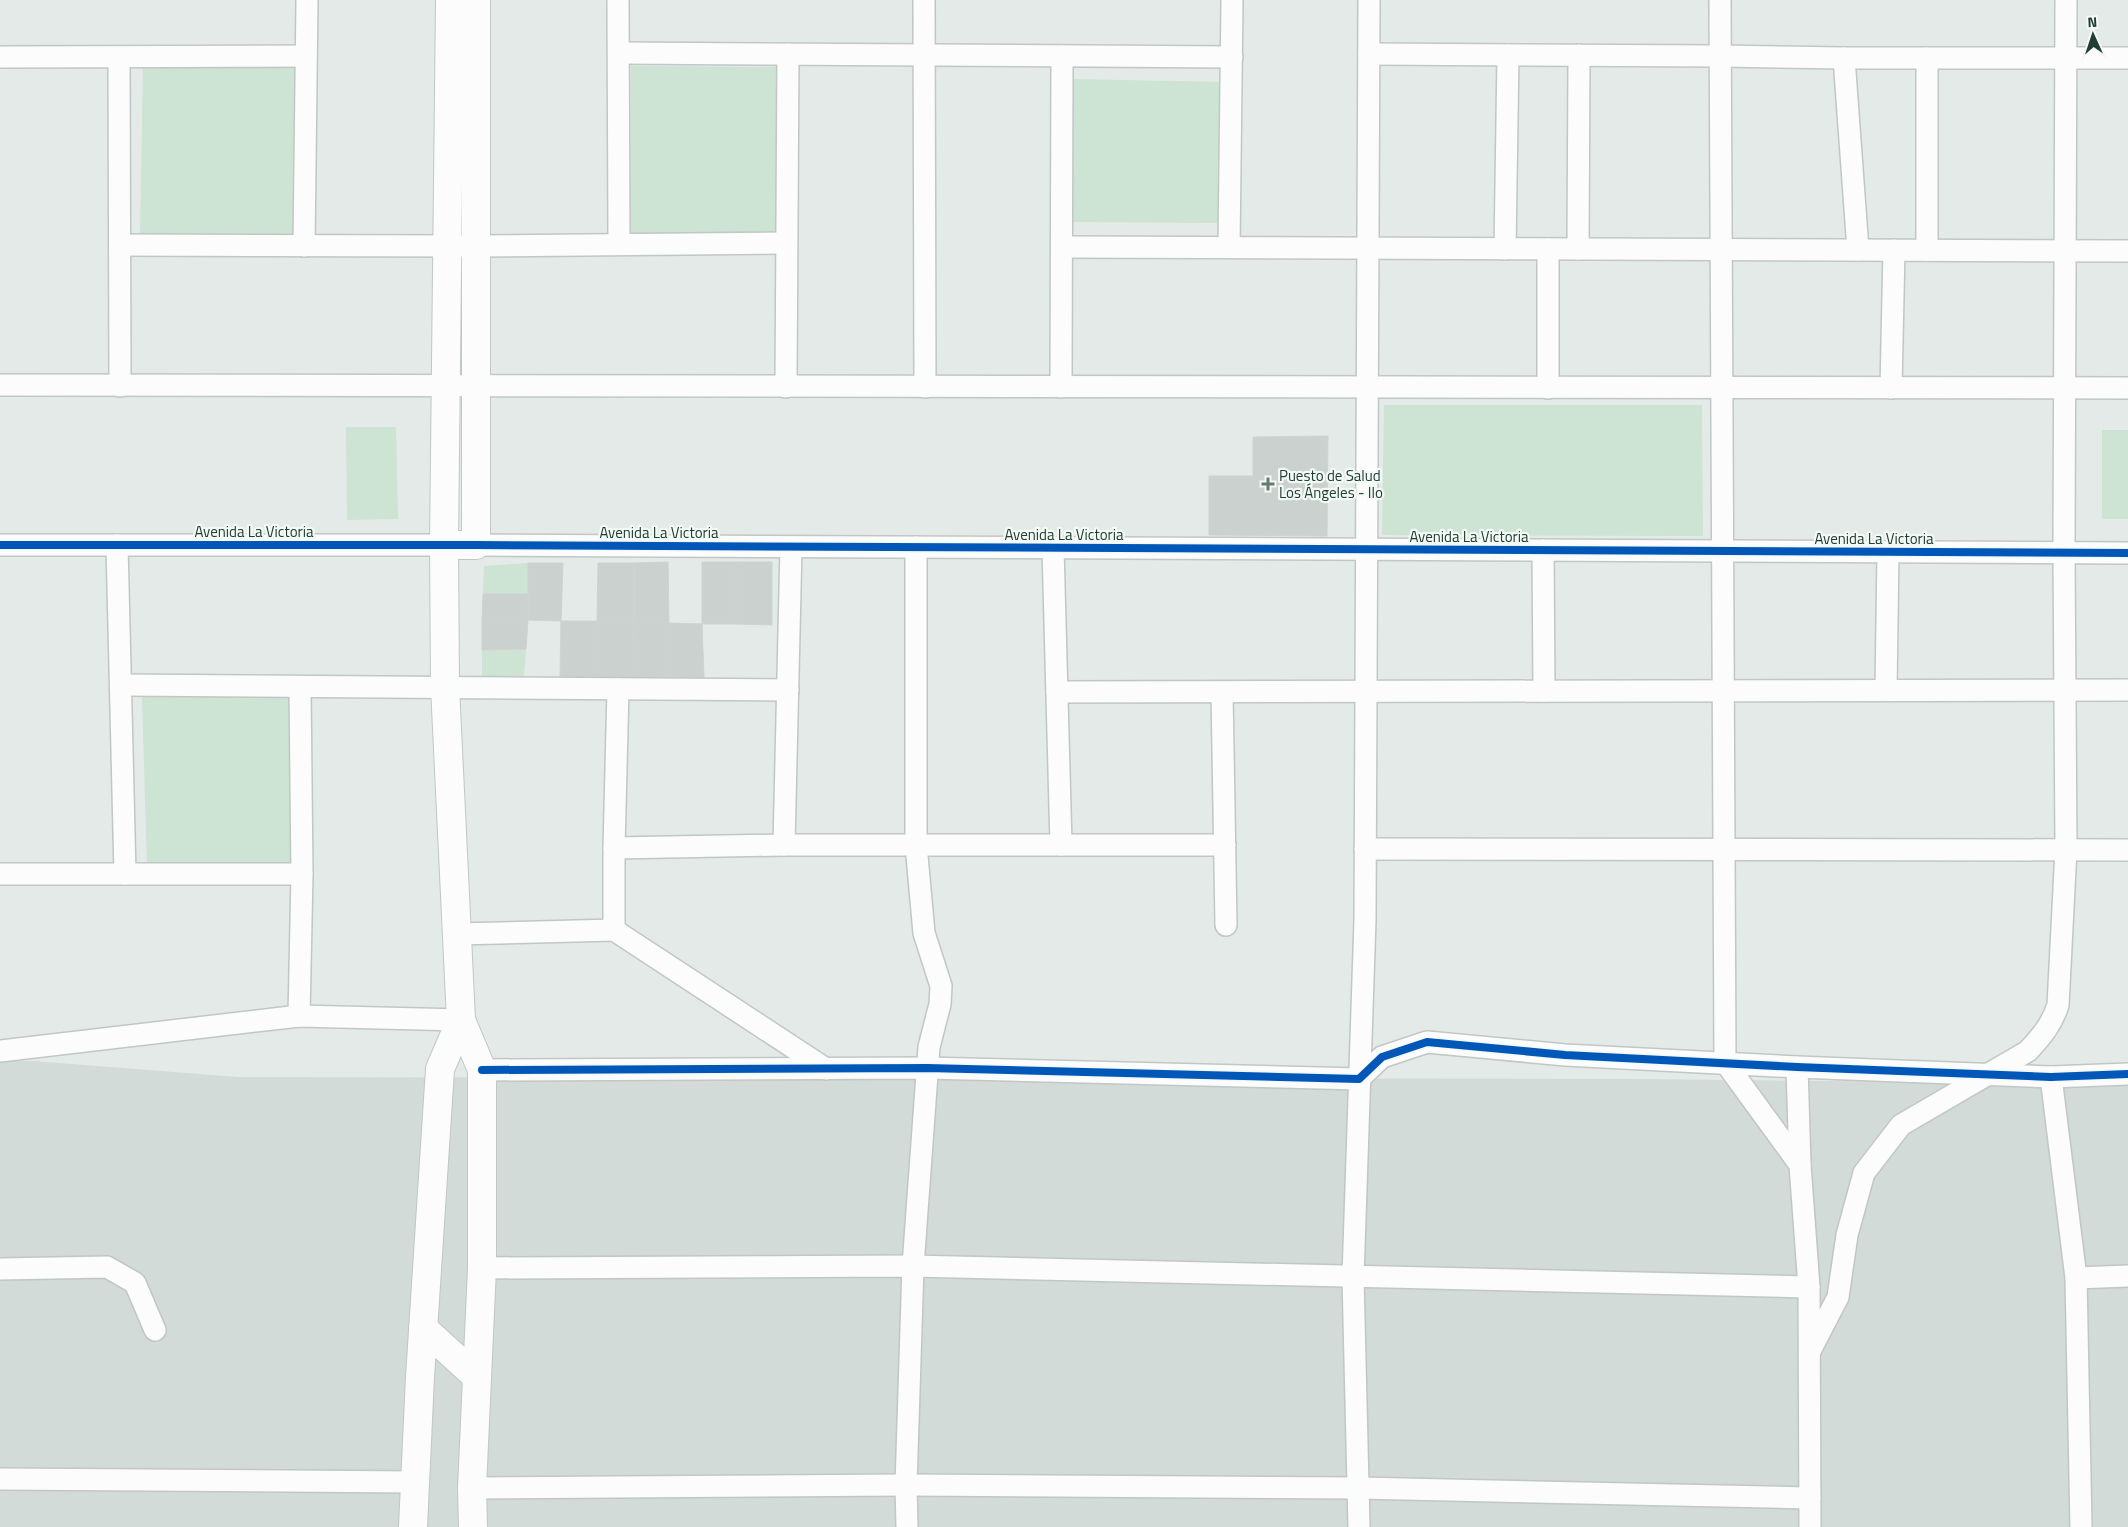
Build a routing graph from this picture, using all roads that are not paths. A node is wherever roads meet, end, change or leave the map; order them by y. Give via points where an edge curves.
1 (307, 0) edge
2 (450, 0) edge
3 (476, 0) edge
4 (618, 0) edge
5 (924, 0) edge
6 (1232, 0) edge
7 (1369, 0) edge
8 (1720, 0) edge
9 (2066, 0) edge
10 (619, 54) junction
11 (788, 54) junction
12 (1369, 54) junction
13 (1508, 54) junction
14 (924, 55) junction
15 (1579, 55) junction
16 (306, 56) junction
17 (1062, 56) junction
18 (1720, 56) junction
19 (119, 57) junction
20 (1232, 57) junction
21 (0, 58) edge
22 (1844, 58) junction
23 (1927, 58) junction
24 (2066, 58) junction
25 (2128, 58) edge
26 (786, 243) junction
27 (619, 244) junction
28 (120, 245) junction
29 (304, 246) junction
30 (447, 246) junction
31 (475, 246) junction
32 (1062, 247) junction
33 (1229, 248) junction
34 (1368, 248) junction
35 (1505, 248) junction
36 (1578, 248) junction
37 (1548, 249) junction
38 (1721, 249) junction
39 (1858, 250) junction
40 (1894, 250) junction
41 (1927, 250) junction
42 (2066, 250) junction
43 (2128, 251) edge
44 (0, 386) edge
45 (120, 386) junction
46 (446, 386) junction
47 (475, 386) junction
48 (786, 387) junction
49 (925, 387) junction
50 (1061, 387) junction
51 (1367, 388) junction
52 (1548, 388) junction
53 (1722, 388) junction
54 (1890, 388) junction
55 (2066, 388) junction
56 (2128, 388) edge
57 (0, 545) edge
58 (117, 545) junction
59 (444, 545) junction
60 (476, 545) junction
61 (791, 546) junction
62 (916, 547) junction
63 (1053, 548) junction
64 (1367, 549) junction
65 (1543, 550) junction
66 (1722, 551) junction
67 (1888, 552) junction
68 (2064, 553) junction
69 (2128, 553) edge
70 (121, 685) junction
71 (300, 687) junction
72 (445, 688) junction
73 (618, 689) junction
74 (788, 690) junction
75 (1886, 690) junction
76 (2065, 690) junction
77 (2128, 690) edge
78 (1544, 691) junction
79 (1723, 691) junction
80 (1057, 692) junction
81 (1222, 692) junction
82 (1366, 692) junction
83 (784, 845) junction
84 (916, 845) junction
85 (1061, 845) junction
86 (1225, 845) junction
87 (614, 848) junction
88 (1365, 848) junction
89 (1724, 849) junction
90 (2066, 850) junction
91 (2128, 850) edge
92 (0, 874) edge
93 (126, 874) junction
94 (302, 874) junction
95 (1226, 925) dead end
96 (614, 930) junction
97 (457, 934) junction
98 (299, 1016) junction
99 (461, 1020) junction
100 (0, 1051) edge
101 (1725, 1062) junction
102 (1797, 1067) junction
103 (927, 1068) junction
104 (826, 1069) junction
105 (482, 1070) junction
106 (1988, 1074) junction
107 (2128, 1074) edge
108 (2051, 1077) junction
109 (1359, 1079) junction
110 (1800, 1165) junction
111 (913, 1266) junction
112 (482, 1268) junction
113 (0, 1269) edge
114 (2128, 1276) edge
115 (1353, 1277) junction
116 (2076, 1278) junction
117 (1809, 1287) junction
118 (423, 1328) junction
119 (155, 1330) dead end
120 (1810, 1351) junction
121 (477, 1377) junction
122 (0, 1479) edge
123 (414, 1482) junction
124 (906, 1485) junction
125 (472, 1488) junction
126 (1359, 1488) junction
127 (1810, 1498) junction
128 (413, 1527) edge
129 (473, 1527) edge
130 (907, 1527) edge
131 (1359, 1527) edge
132 (1810, 1527) edge
133 (2080, 1527) edge

1 - 16 street
2 - 30 street
3 - 31 street
4 - 10 street
5 - 14 street
6 - 20 street
7 - 12 street
8 - 18 street
9 - 24 street
10 - 11 street
10 - 27 street
11 - 14 street
11 - 26 street
12 - 13 street
12 - 34 street
13 - 15 street
13 - 35 street
14 - 17 street
14 - 49 street
15 - 18 street
15 - 36 street
16 - 19 street
16 - 29 street
17 - 20 street
17 - 32 street
18 - 22 street
18 - 38 street
19 - 21 street
19 - 28 street
20 - 33 street
22 - 23 street
22 - 39 street
23 - 24 street
23 - 41 street
24 - 25 street
24 - 42 street
26 - 27 street
26 - 48 street
27 - 31 street
28 - 29 street
28 - 45 street
29 - 30 street
30 - 31 street
30 - 46 street
31 - 47 street
32 - 33 street
32 - 50 street
33 - 34 street
34 - 35 street
34 - 51 street
35 - 37 street
36 - 37 street
36 - 38 street
37 - 52 street
38 - 39 street
38 - 53 street
39 - 40 street
40 - 41 street
40 - 54 street
41 - 42 street
42 - 43 street
42 - 55 street
44 - 45 street
45 - 46 street
46 - 47 street
46 - 59 street
47 - 48 street
47 - 60 street
48 - 49 street
49 - 50 street
50 - 51 street
51 - 52 street
51 - 64 street
52 - 53 street
53 - 54 street
53 - 66 street
54 - 55 street
55 - 56 street
55 - 68 street
57 - 58 street, Avenida La Victoria
58 - 59 street, Avenida La Victoria
58 - 70 street
59 - 60 street, Avenida La Victoria
59 - 72 street
60 - 61 street, Avenida La Victoria
61 - 62 street, Avenida La Victoria
61 - 74 street
62 - 63 street, Avenida La Victoria
62 - 84 street
63 - 64 street, Avenida La Victoria
63 - 80 street
64 - 65 street, Avenida La Victoria
64 - 82 street
65 - 66 street, Avenida La Victoria
65 - 78 street
66 - 67 street, Avenida La Victoria
66 - 79 street
67 - 68 street, Avenida La Victoria
67 - 75 street
68 - 69 street, Avenida La Victoria
68 - 76 street
70 - 71 street
70 - 93 street
71 - 72 street
71 - 94 street
72 - 73 street
72 - 97 street
73 - 74 street
73 - 87 street
74 - 83 street
75 - 76 street
75 - 79 street
76 - 77 street
76 - 90 street
78 - 79 street
78 - 82 street
79 - 89 street
80 - 81 street
80 - 85 street
81 - 82 street
81 - 86 street
82 - 88 street
83 - 84 street
83 - 87 street
84 - 85 street
84 - 103 street via 924,933 941,986
85 - 86 street
86 - 95 street
87 - 96 street
88 - 89 street
88 - 109 street
89 - 90 street
89 - 101 street
90 - 91 street
90 - 106 street via 2058,1005 2052,1022 2028,1050
92 - 93 street
93 - 94 street
94 - 98 street
96 - 97 street
96 - 104 street
97 - 99 street
98 - 99 street
98 - 100 street
99 - 105 street
99 - 118 street via 440,1069
101 - 102 street
101 - 109 street via 1565,1054 1427,1042 1382,1057
101 - 110 street
102 - 106 street
102 - 110 street
103 - 104 street
103 - 109 street
103 - 111 street
104 - 105 street
105 - 112 street
106 - 108 street
106 - 120 street via 1901,1126 1864,1173 1847,1235 1838,1297
107 - 108 street
108 - 116 street
109 - 115 street
110 - 117 street
111 - 112 street
111 - 115 street
111 - 124 street
112 - 121 street
113 - 119 street via 107,1267 135,1283
114 - 116 street
115 - 117 street
115 - 126 street
116 - 133 street
117 - 120 street
118 - 121 street
118 - 123 street
120 - 127 street
121 - 125 street
122 - 123 street
123 - 128 street
124 - 125 street
124 - 126 street
124 - 130 street
125 - 129 street
126 - 127 street
126 - 131 street
127 - 132 street

